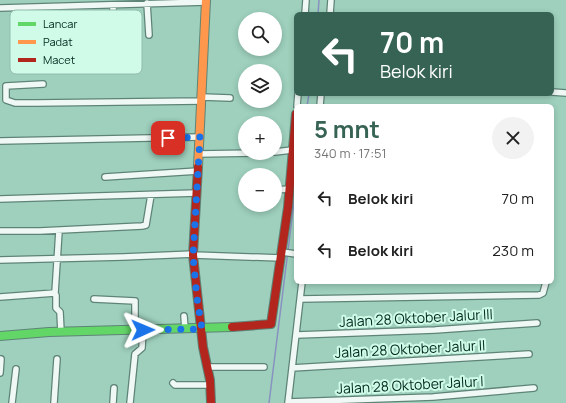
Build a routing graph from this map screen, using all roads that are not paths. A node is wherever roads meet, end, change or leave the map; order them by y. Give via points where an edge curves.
1 (306, 0) edge
2 (331, 0) edge
3 (206, 1) edge
4 (147, 3) junction
5 (113, 6) junction
6 (0, 8) edge
7 (113, 10) edge
8 (305, 12) edge
9 (330, 12) edge
10 (149, 35) dead end
11 (43, 84) dead end
12 (554, 92) edge
13 (566, 93) edge
14 (230, 98) dead end
15 (202, 99) junction
16 (294, 132) edge
17 (200, 137) junction
18 (0, 141) edge
19 (292, 150) junction
20 (282, 151) edge
21 (238, 153) edge
22 (198, 154) junction
23 (198, 171) junction
24 (105, 177) dead end
25 (289, 189) junction
26 (282, 190) edge
27 (197, 193) junction
28 (151, 195) junction
29 (0, 199) edge
30 (59, 230) junction
31 (0, 231) edge
32 (283, 254) junction
33 (294, 254) edge
34 (194, 255) junction
35 (57, 258) junction
36 (0, 260) edge
37 (302, 284) edge
38 (545, 284) edge
39 (53, 293) junction
40 (0, 297) edge
41 (94, 299) dead end
42 (300, 299) junction
43 (184, 316) dead end
44 (537, 323) dead end
45 (185, 329) junction
46 (202, 329) junction
47 (139, 330) junction
48 (61, 332) junction
49 (297, 334) junction
50 (0, 336) edge
51 (529, 354) dead end
52 (1, 359) dead end
53 (57, 359) dead end
54 (207, 367) junction
55 (264, 367) dead end
56 (292, 368) junction
57 (16, 369) dead end
58 (0, 373) edge
59 (173, 382) dead end
60 (211, 386) junction
61 (114, 388) dead end
62 (534, 388) dead end
63 (357, 401) edge
64 (288, 402) edge
65 (12, 403) edge
66 (54, 403) edge
67 (113, 403) edge
68 (130, 403) edge
69 (211, 403) edge

1 - 8 street
2 - 9 street
3 - 4 street
3 - 15 street
4 - 5 street
4 - 10 street
5 - 6 street
5 - 7 street
11 - 15 street via 6,86 6,100 15,103 36,103
12 - 13 street
14 - 15 street
15 - 17 street
16 - 19 street
17 - 18 street
17 - 22 street
19 - 20 street
19 - 25 street
21 - 22 street
22 - 23 street
23 - 24 street
23 - 27 street
25 - 26 street
25 - 32 street
27 - 28 street
27 - 34 street
28 - 29 street
28 - 30 street via 144,226
30 - 31 street
30 - 35 street
32 - 33 street
32 - 34 street
32 - 46 street via 271,324
34 - 35 street
34 - 46 street
35 - 36 street
35 - 39 street via 56,291
37 - 42 street
38 - 42 street via 543,293 539,295
39 - 40 street
39 - 48 street via 56,295 56,308 60,312
41 - 47 street via 135,301
42 - 49 street
43 - 45 street
44 - 49 street, Jalan 28 Oktober Jalur III via 435,330
45 - 46 street
45 - 47 street
46 - 54 street
47 - 48 street
47 - 68 street via 142,348 135,354
48 - 50 street
49 - 56 street
51 - 56 street, Jalan 28 Oktober Jalur II
52 - 58 street
53 - 66 street
54 - 55 street
54 - 60 street
56 - 64 street
57 - 65 street
59 - 60 street via 175,386
60 - 69 street
61 - 67 street
62 - 63 street, Jalan 28 Oktober Jalur I
63 - 64 street, Jalan 28 Oktober Jalur I

